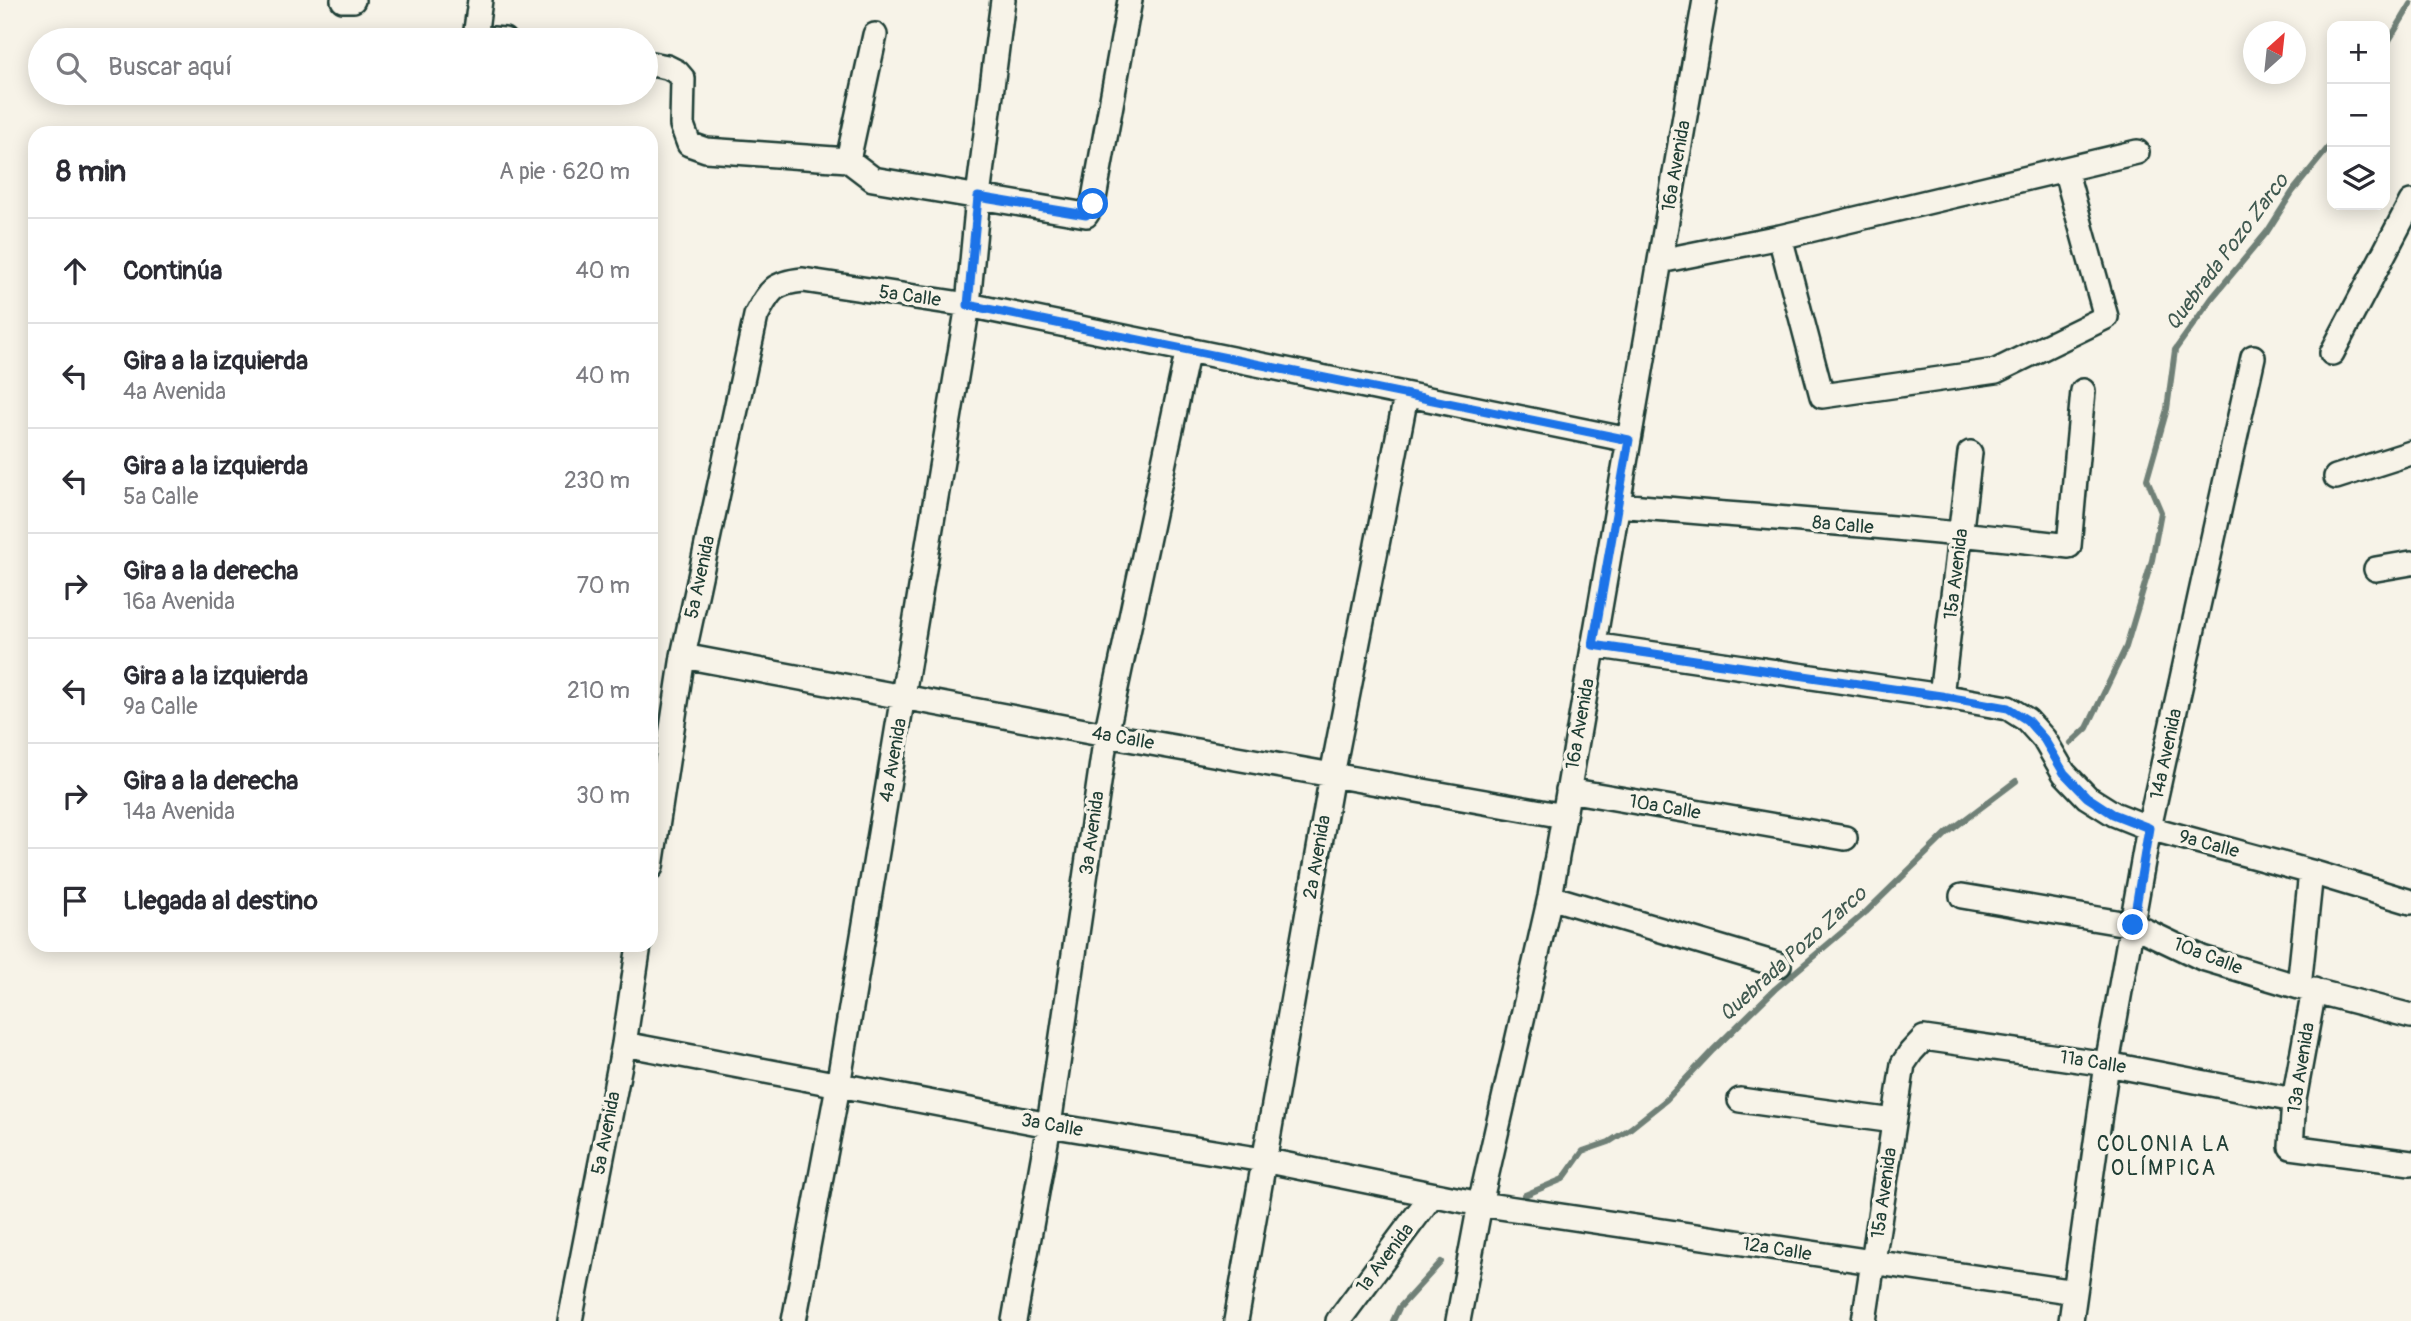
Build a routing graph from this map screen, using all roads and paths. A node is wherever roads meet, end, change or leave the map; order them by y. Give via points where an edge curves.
1 (343, 0) edge
2 (354, 0) edge
3 (480, 0) edge
4 (1003, 0) edge
5 (1130, 0) edge
6 (1705, 0) edge
7 (476, 28) edge
8 (876, 35) dead end
9 (658, 65) edge
10 (2137, 152) dead end
11 (848, 160) junction
12 (2065, 169) junction
13 (978, 197) junction
14 (2411, 202) edge
15 (1780, 237) junction
16 (1660, 261) junction
17 (769, 292) joint
18 (968, 305) junction
19 (1188, 349) junction
20 (2332, 353) dead end
21 (2253, 357) dead end
22 (2083, 391) dead end
23 (1406, 396) junction
24 (1629, 440) junction
25 (1970, 453) dead end
26 (2411, 453) edge
27 (2336, 477) dead end
28 (1618, 505) junction
29 (1961, 533) junction
30 (2411, 563) edge
31 (2376, 569) dead end
32 (1593, 645) junction
33 (684, 656) junction
34 (903, 696) junction
35 (1941, 696) junction
36 (1106, 735) junction
37 (1332, 775) junction
38 (1568, 790) junction
39 (1564, 816) junction
40 (658, 822) edge
41 (2149, 828) junction
42 (1845, 838) dead end
43 (2311, 872) junction
44 (1962, 896) dead end
45 (1550, 897) junction
46 (2411, 902) edge
47 (2133, 925) junction
48 (638, 952) edge
49 (1779, 965) dead end
50 (2306, 989) junction
51 (2411, 1016) edge
52 (624, 1044) junction
53 (2107, 1064) junction
54 (1903, 1065) joint
55 (838, 1086) junction
56 (1740, 1100) dead end
57 (2294, 1100) junction
58 (1894, 1121) junction
59 (1049, 1125) junction
60 (1263, 1160) junction
61 (2411, 1163) edge
62 (1432, 1195) junction
63 (1480, 1204) junction
64 (1874, 1263) junction
65 (2075, 1292) junction
66 (570, 1321) edge
67 (794, 1321) edge
68 (1014, 1321) edge
69 (1236, 1321) edge
70 (1338, 1321) edge
71 (1458, 1321) edge
72 (1864, 1321) edge
73 (2071, 1321) edge

1 - 2 street
3 - 7 street
4 - 13 street, 4a Avenida
5 - 13 street via 1093,204 1086,215
6 - 16 street, 16a Avenida
8 - 11 street
9 - 11 street via 683,79 682,125 689,144 706,150
10 - 12 street
11 - 13 street via 873,179
12 - 15 street
12 - 15 street via 2106,317 1996,371 1822,396
13 - 18 street, 4a Avenida
14 - 20 street
15 - 16 street
16 - 24 street, 16a Avenida
17 - 18 street, 5a Calle via 782,282 803,280
17 - 33 street, 5a Avenida via 756,316
18 - 19 street, 5a Calle
18 - 34 street, 4a Avenida
19 - 23 street, 5a Calle
19 - 36 street, 3a Avenida
21 - 41 street, 14a Avenida
22 - 29 street, 8a Calle via 2069,546
23 - 24 street, 5a Calle
23 - 37 street, 2a Avenida
24 - 28 street, 16a Avenida
25 - 29 street, 15a Avenida
26 - 27 street
28 - 29 street, 8a Calle
28 - 32 street, 16a Avenida
29 - 35 street, 15a Avenida
30 - 31 street
32 - 35 street, 9a Calle
32 - 38 street, 16a Avenida
33 - 34 street, 4a Calle
33 - 40 street, 5a Avenida
34 - 36 street, 4a Calle
34 - 55 street, 4a Avenida
35 - 41 street, 9a Calle via 2008,708 2027,720 2087,797 2113,814
36 - 37 street, 4a Calle
36 - 59 street, 3a Avenida
37 - 39 street, 4a Calle
37 - 60 street, 2a Avenida
38 - 39 street, 16a Avenida
38 - 42 street, 10a Calle
39 - 45 street, 16a Avenida
41 - 43 street, 9a Calle
41 - 47 street, 14a Avenida
43 - 46 street, 9a Calle
43 - 50 street, 13a Avenida
44 - 47 street, 10a Calle
45 - 49 street
45 - 63 street, 16a Avenida
47 - 50 street, 10a Calle via 2202,958
47 - 53 street, 14a Avenida
48 - 52 street, 5a Avenida
50 - 51 street, 10a Calle
50 - 57 street, 13a Avenida
52 - 55 street, 3a Calle
52 - 66 street, 5a Avenida
53 - 54 street, 11a Calle via 1924,1038
53 - 57 street, 11a Calle
53 - 65 street, 14a Avenida
54 - 58 street, 15a Avenida
55 - 59 street, 3a Calle
55 - 67 street, 4a Avenida
56 - 58 street
57 - 61 street, 13a Avenida via 2291,1147
58 - 64 street, 15a Avenida
59 - 60 street, 3a Calle
59 - 68 street, 3a Avenida
60 - 62 street, 3a Calle
60 - 69 street, 2a Avenida
62 - 63 street, 3a Calle
62 - 70 street, 1a Avenida
63 - 64 street, 12a Calle
63 - 71 street, 16a Avenida
64 - 65 street, 12a Calle
64 - 72 street, 15a Avenida
65 - 73 street, 14a Avenida

